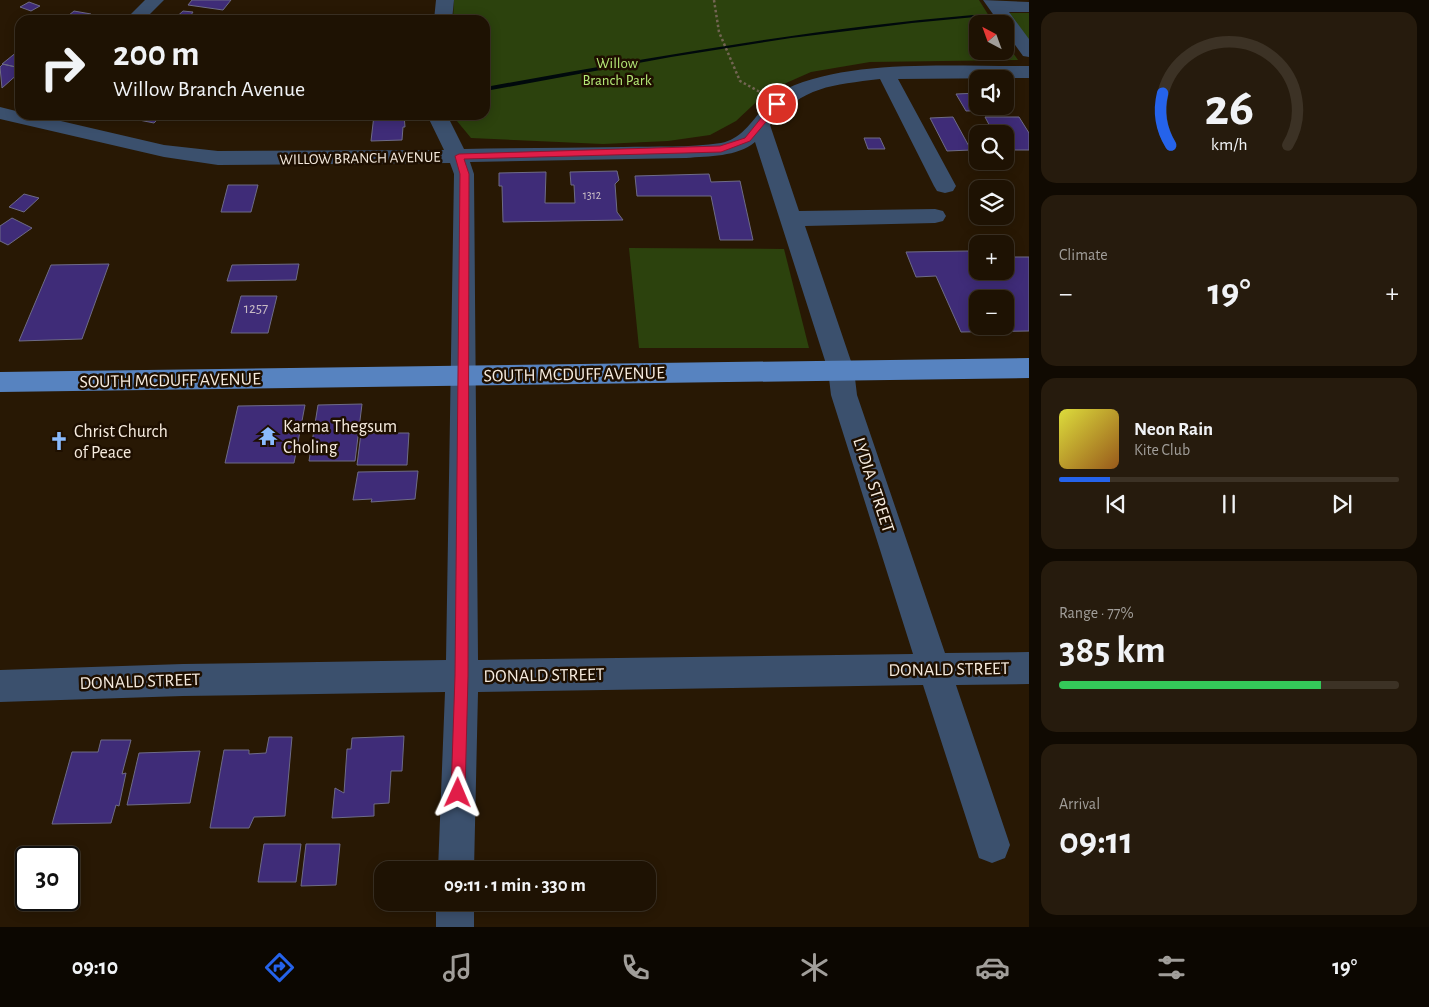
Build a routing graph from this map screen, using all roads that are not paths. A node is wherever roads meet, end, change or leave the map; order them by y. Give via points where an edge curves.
1 (154, 0) edge
2 (445, 0) edge
3 (995, 4) edge
4 (1029, 8) edge
5 (139, 15) edge
6 (444, 15) edge
7 (1029, 52) edge
8 (886, 72) junction
9 (1029, 72) edge
10 (15, 103) edge
11 (0, 113) edge
12 (15, 116) edge
13 (30, 120) edge
14 (439, 120) edge
15 (760, 125) junction
16 (459, 156) junction
17 (945, 186) dead end
18 (935, 216) dead end
19 (792, 219) junction
20 (1029, 368) edge
21 (841, 370) junction
22 (464, 376) junction
23 (0, 382) edge
24 (1029, 668) edge
25 (935, 669) junction
26 (462, 676) junction
27 (0, 686) edge
28 (992, 845) dead end
29 (456, 861) edge
30 (455, 911) edge
31 (454, 927) edge

1 - 5 street
2 - 6 street
3 - 4 street
3 - 7 street
8 - 9 street, WILLOW BRANCH AVENUE
8 - 15 street, WILLOW BRANCH AVENUE via 846,76 792,93 777,104
8 - 17 street
10 - 11 street
11 - 12 street, WILLOW BRANCH AVENUE
13 - 16 street, WILLOW BRANCH AVENUE via 164,151 218,158
14 - 16 street
15 - 16 street, WILLOW BRANCH AVENUE via 748,139 721,149
15 - 19 street, LYDIA STREET
16 - 22 street via 464,174
18 - 19 street
19 - 21 street, LYDIA STREET
20 - 21 main road, SOUTH MCDUFF AVENUE
21 - 22 main road, SOUTH MCDUFF AVENUE
21 - 25 street, LYDIA STREET via 844,395
22 - 23 main road, SOUTH MCDUFF AVENUE
22 - 26 street
24 - 25 street, DONALD STREET
25 - 26 street, DONALD STREET
25 - 28 street, LYDIA STREET
26 - 27 street, DONALD STREET
26 - 29 street
30 - 31 street

